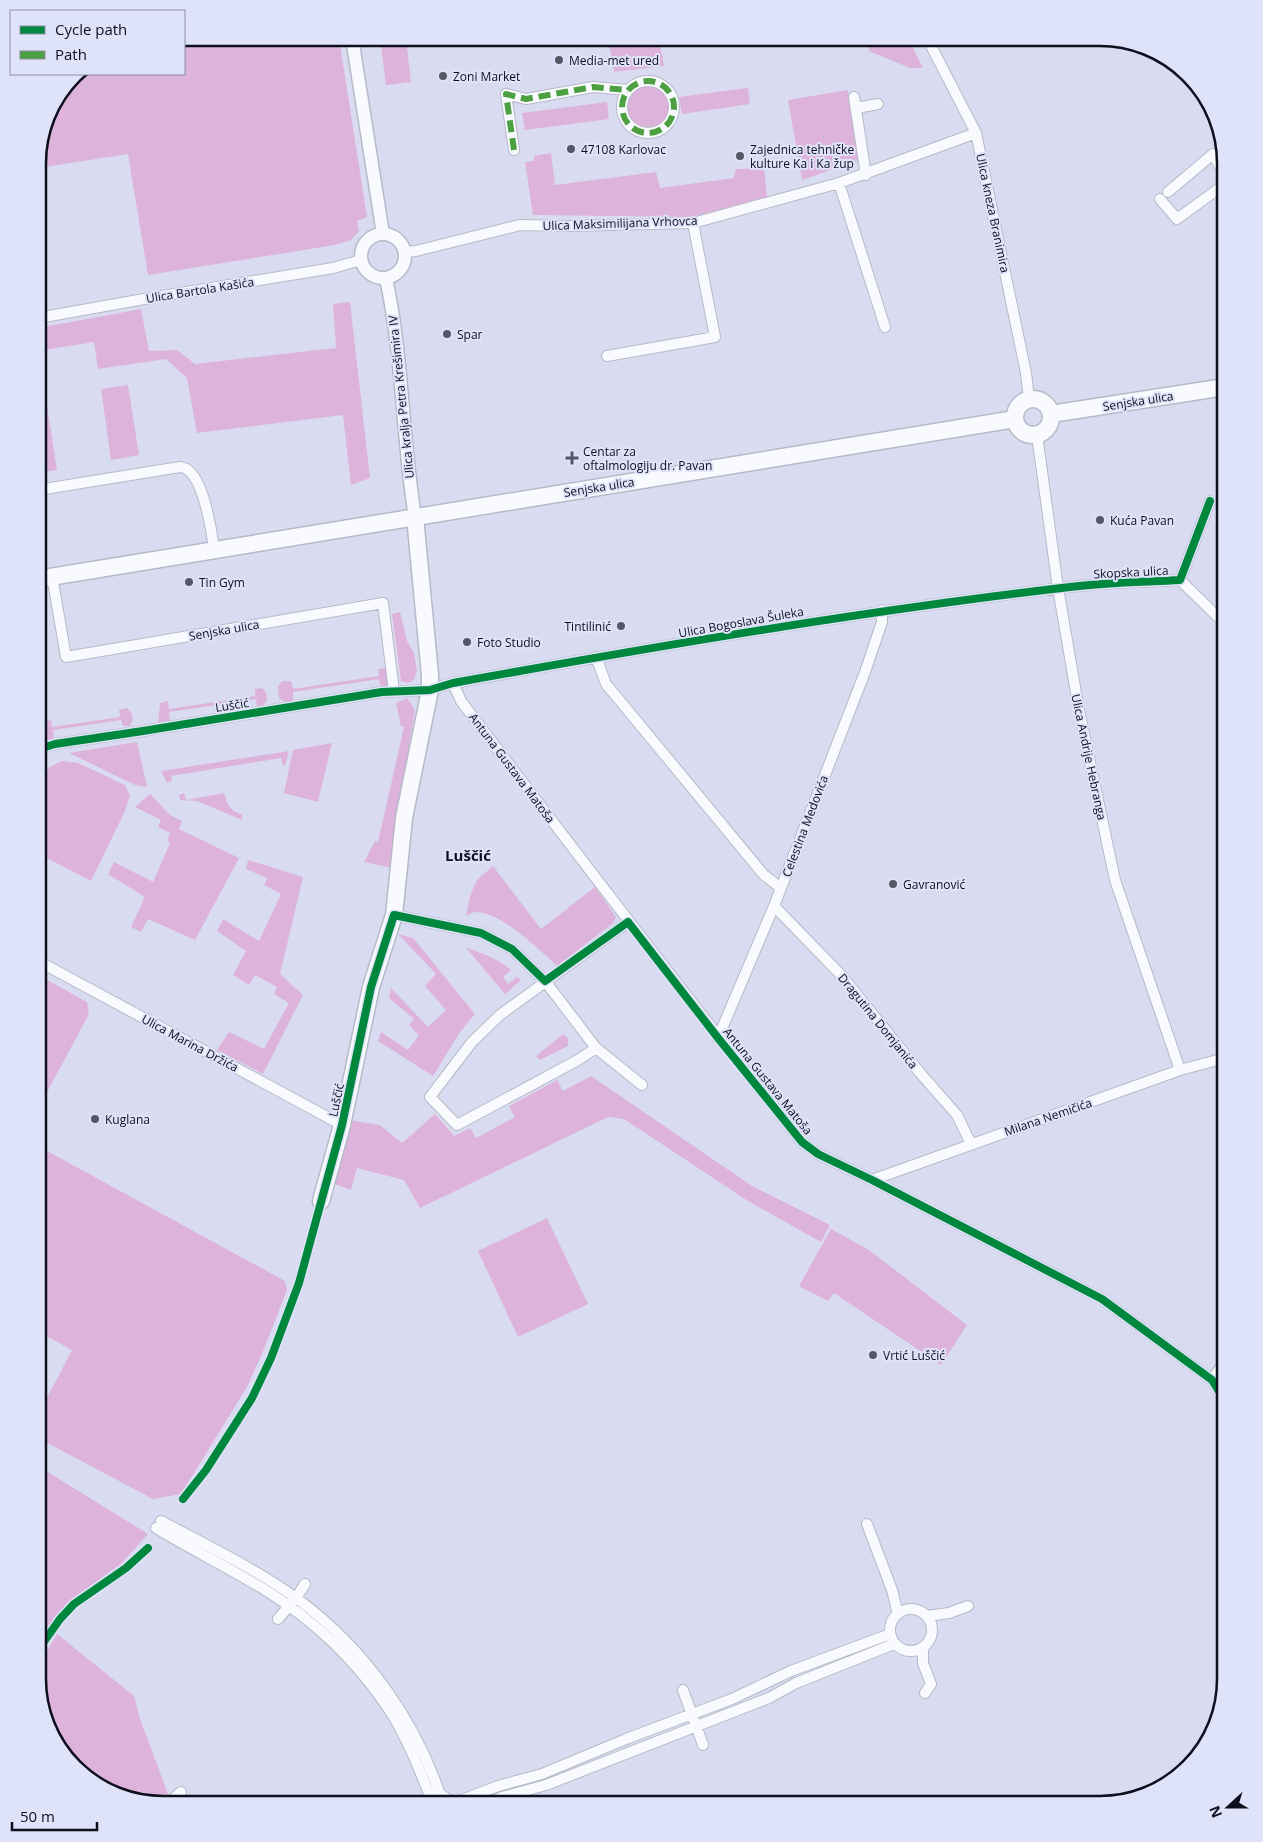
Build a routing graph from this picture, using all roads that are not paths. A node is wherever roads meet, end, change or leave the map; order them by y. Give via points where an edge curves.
1 (353, 46) edge
2 (932, 47) edge
3 (628, 90) junction
4 (854, 97) dead end
5 (878, 104) dead end
6 (856, 108) junction
7 (976, 133) junction
8 (514, 150) dead end
9 (1217, 160) edge
10 (866, 175) junction
11 (839, 183) junction
12 (1217, 190) edge
13 (1168, 192) dead end
14 (1160, 199) dead end
15 (692, 223) junction
16 (383, 234) junction
17 (405, 252) junction
18 (361, 260) junction
19 (386, 278) junction
20 (47, 316) edge
21 (885, 327) dead end
22 (607, 356) dead end
23 (1217, 388) edge
24 (1029, 399) junction
25 (1051, 414) junction
26 (1015, 419) junction
27 (1037, 435) junction
28 (47, 489) edge
29 (1210, 501) dead end
30 (415, 517) junction
31 (214, 551) junction
32 (47, 578) edge
33 (1180, 580) junction
34 (47, 584) edge
35 (1058, 588) junction
36 (882, 610) junction
37 (1217, 615) edge
38 (596, 657) junction
39 (453, 683) junction
40 (430, 690) junction
41 (394, 691) junction
42 (47, 746) edge
43 (781, 888) junction
44 (774, 906) junction
45 (394, 915) junction
46 (628, 922) junction
47 (46, 966) edge
48 (546, 981) junction
49 (718, 1038) junction
50 (596, 1048) junction
51 (1217, 1060) edge
52 (1180, 1070) junction
53 (642, 1084) dead end
54 (342, 1125) junction
55 (971, 1144) junction
56 (872, 1180) junction
57 (321, 1201) dead end
58 (1217, 1373) edge
59 (1212, 1380) junction
60 (1217, 1388) edge
61 (159, 1524) dead end
62 (867, 1524) dead end
63 (305, 1584) dead end
64 (892, 1590) junction
65 (293, 1602) junction
66 (968, 1606) dead end
67 (908, 1610) junction
68 (949, 1613) junction
69 (898, 1614) junction
70 (927, 1616) junction
71 (278, 1619) dead end
72 (931, 1628) junction
73 (892, 1639) junction
74 (918, 1649) junction
75 (683, 1690) dead end
76 (925, 1693) dead end
77 (692, 1714) junction
78 (696, 1725) junction
79 (703, 1745) dead end
80 (181, 1792) dead end
81 (178, 1795) edge
82 (429, 1795) edge
83 (440, 1795) edge
84 (475, 1795) edge
85 (508, 1795) edge

1 - 16 street
2 - 7 street, Ulica kneza Branimira
3 - 3 street via 623,113 631,127 653,133 667,126 672,118 674,101 666,86 645,80
3 - 8 street via 594,87 526,99 506,94
4 - 6 street
5 - 6 street
6 - 10 street
7 - 10 street, Ulica Maksimilijana Vrhovca
7 - 24 street, Ulica kneza Branimira
9 - 13 street via 1213,154
10 - 11 street, Ulica Maksimilijana Vrhovca
11 - 15 street, Ulica Maksimilijana Vrhovca
11 - 21 street
12 - 14 street via 1177,219
15 - 17 street, Ulica Maksimilijana Vrhovca via 520,225
15 - 22 street via 715,337
16 - 17 street via 397,239
16 - 18 street via 366,242
17 - 19 street via 403,266
18 - 19 street via 373,276
18 - 20 street, Ulica Bartola Kašića via 333,268
19 - 30 street, Ulica kralja Petra Krešimira IV
23 - 25 main road, Senjska ulica
24 - 25 main road via 1046,403
24 - 26 main road via 1016,409
25 - 27 main road via 1047,430
26 - 27 main road via 1025,434
26 - 30 main road, Senjska ulica
27 - 35 street, Ulica Andrije Hebranga
28 - 31 street via 180,467 188,470 199,485
29 - 33 street, Skopska ulica
30 - 31 main road, Senjska ulica
30 - 40 main road, Luščić
31 - 32 main road, Senjska ulica
33 - 35 street, Skopska ulica
33 - 37 street, Skopska ulica
34 - 41 street, Senjska ulica via 66,657 383,603
35 - 36 street, Ulica Bogoslava Šuleka
35 - 52 street, Ulica Andrije Hebranga via 1079,710 1115,880
36 - 38 street, Ulica Bogoslava Šuleka
36 - 43 street, Celestina Medovića via 882,622 864,672
38 - 39 street, Ulica Bogoslava Šuleka
38 - 43 street via 606,684 764,875
39 - 40 street, Ulica Bogoslava Šuleka
39 - 46 street, Antuna Gustava Matoša via 461,701
40 - 41 street, Luščić
40 - 45 main road, Luščić via 404,818
41 - 42 street, Luščić
43 - 44 street, Celestina Medovića
44 - 49 street, Celestina Medovića
44 - 55 street, Dragutina Domjanića via 840,976 957,1114
45 - 48 street via 481,933 512,949
45 - 54 main road, Luščić via 371,987
46 - 48 street
46 - 49 street, Antuna Gustava Matoša
47 - 54 street, Ulica Marina Držića
48 - 50 street
48 - 50 street via 472,1042 430,1097 457,1125
49 - 56 street, Antuna Gustava Matoša via 802,1142 818,1154
50 - 53 street
51 - 52 street, Milana Nemičića
52 - 55 street, Milana Nemičića
54 - 57 main road, Luščić
55 - 56 street, Milana Nemičića
56 - 59 street, Antuna Gustava Matoša via 1102,1299
58 - 59 street
59 - 60 street, Antuna Gustava Matoša
61 - 65 street via 262,1588
62 - 64 street
63 - 65 street
64 - 67 street
64 - 69 street
65 - 71 street
65 - 82 street via 341,1650 391,1712
65 - 83 street via 347,1644 378,1678 413,1734
66 - 68 street
67 - 69 street
67 - 70 street via 919,1610
68 - 70 street
68 - 72 street
69 - 73 street via 892,1621
70 - 72 street
72 - 74 street via 929,1640
73 - 74 street via 905,1651
73 - 77 street via 821,1659
73 - 78 street via 769,1698
74 - 76 street via 931,1684
75 - 77 street
77 - 78 street
77 - 84 street via 542,1774
78 - 79 street
78 - 85 street via 546,1785
80 - 81 street

